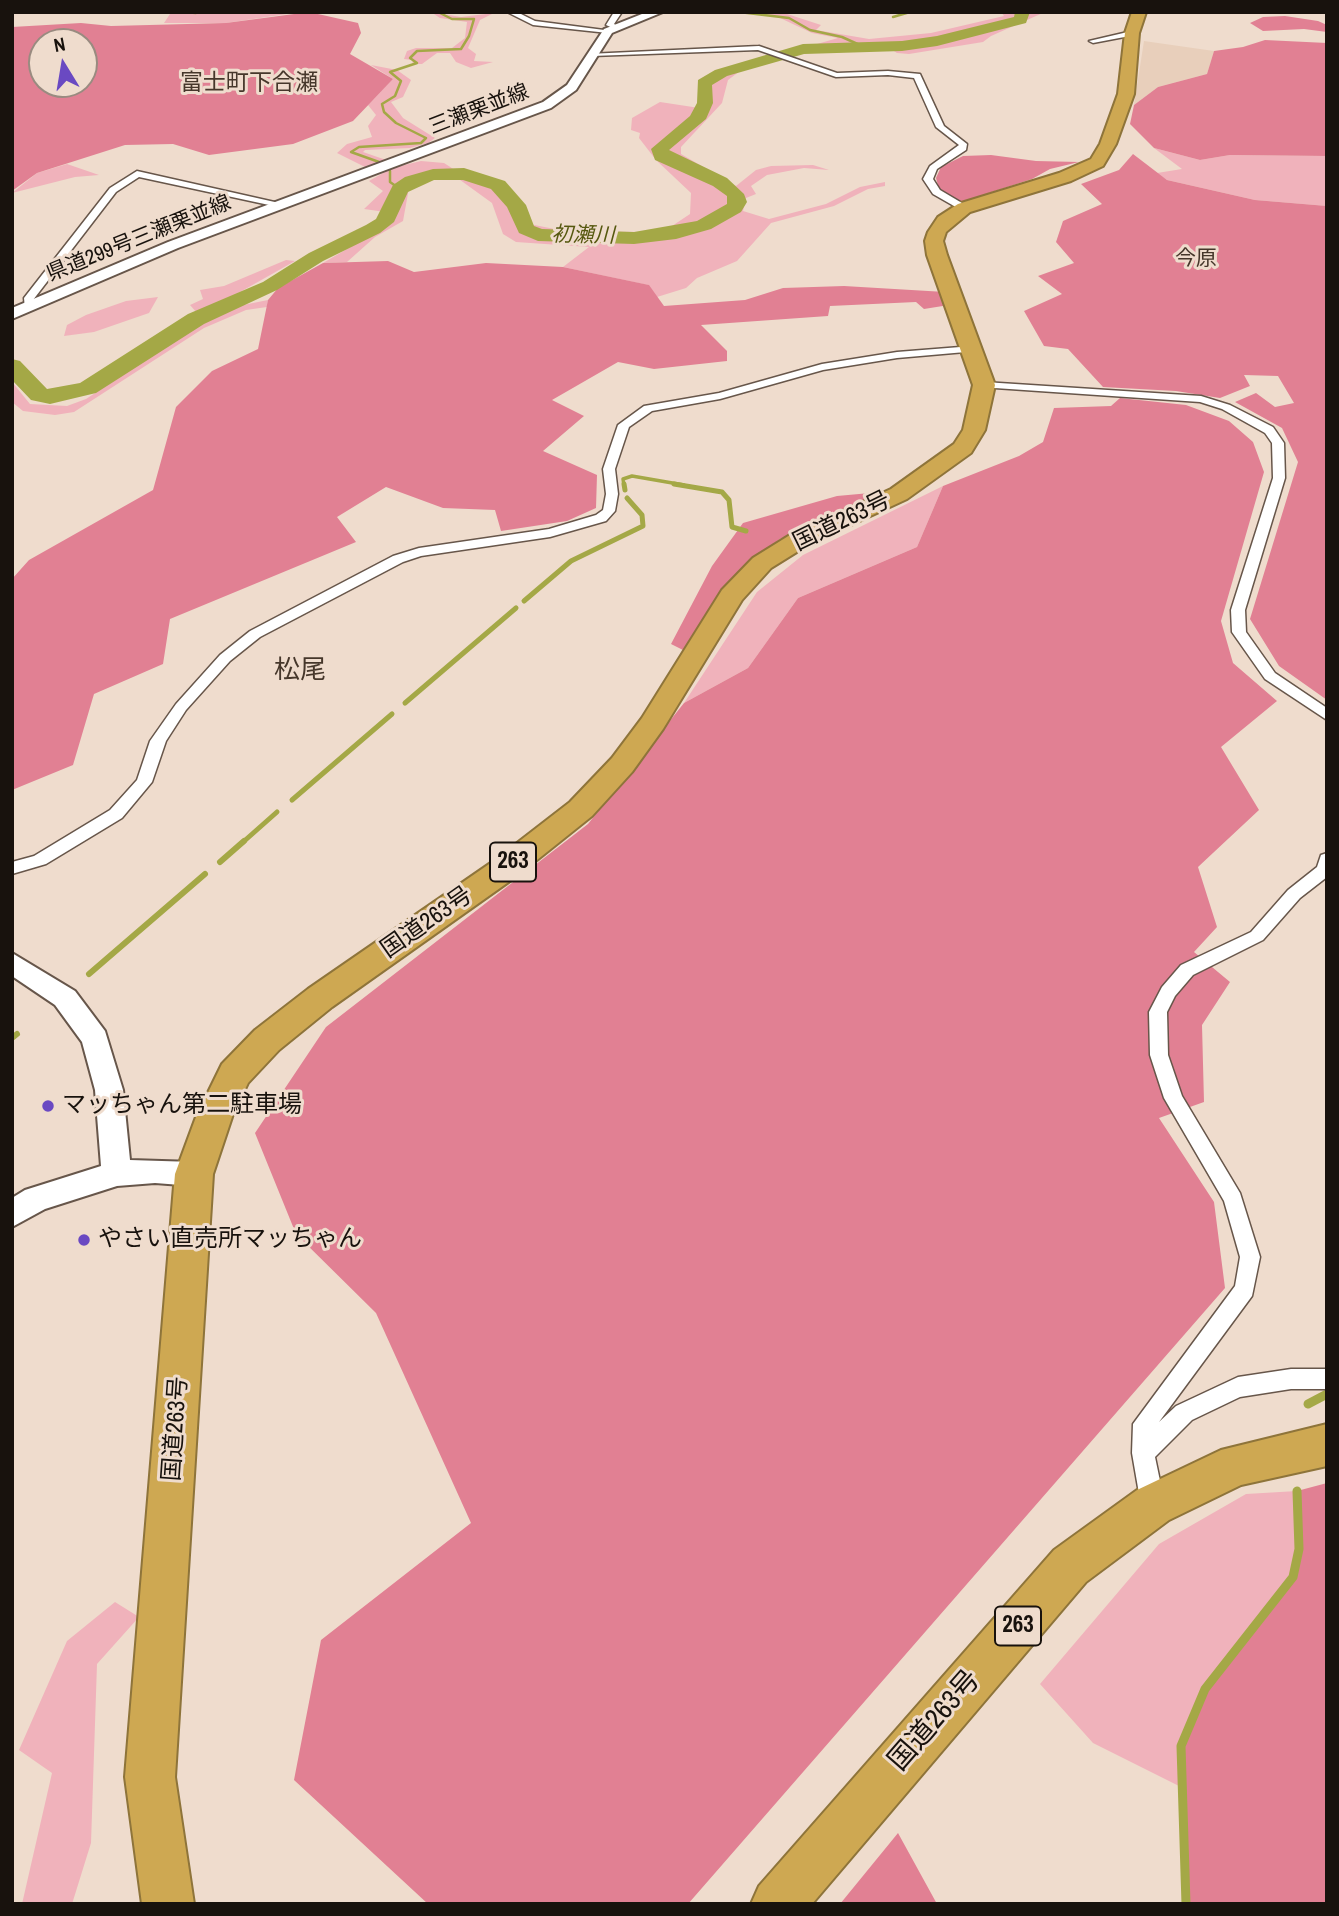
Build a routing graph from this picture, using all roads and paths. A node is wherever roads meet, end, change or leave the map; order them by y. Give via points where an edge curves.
1 (510, 12) edge
2 (618, 12) edge
3 (658, 12) edge
4 (1135, 23) edge
5 (611, 29) junction
6 (1093, 41) dead end
7 (592, 54) junction
8 (282, 205) junction
9 (964, 208) junction
10 (29, 307) junction
11 (12, 314) edge
12 (973, 349) junction
13 (984, 385) junction
14 (1327, 715) edge
15 (1327, 859) edge
16 (12, 868) edge
17 (12, 964) edge
18 (117, 1174) junction
19 (194, 1174) junction
20 (12, 1214) edge
21 (1327, 1379) edge
22 (1327, 1445) edge
23 (1143, 1453) junction
24 (1153, 1505) junction
25 (168, 1904) edge
26 (777, 1904) edge

1 - 5 street via 540,25
2 - 5 street
3 - 5 main road
4 - 6 street
4 - 9 highway, 国道263号 / 263 via 1126,94 1097,162 1079,172
5 - 7 main road, 三瀬栗並線
7 - 8 main road, 三瀬栗並線 via 572,87 547,105
7 - 9 street via 763,50 836,75 916,76 940,127 962,144 933,168 928,179 936,192
8 - 10 main road, 県道299号三瀬栗並線 via 173,245
8 - 10 street via 137,174 113,190 28,300
9 - 12 highway, 国道263号 / 263 via 939,227 934,241
10 - 11 main road, 県道299号三瀬栗並線
12 - 13 highway, 国道263号 / 263
12 - 16 street via 822,367 720,396 648,408 624,425 609,469 609,511 601,518 550,533 398,559 255,634 225,658 181,707 159,741 144,782 116,814 40,860
13 - 14 street via 1201,399 1269,430 1278,443 1279,478 1238,610 1239,632 1270,676
13 - 19 highway, 国道263号 / 263 via 974,430 963,448 938,469 899,494 799,540 762,563 731,596 638,744 581,809 267,1040 235,1074
15 - 23 street via 1324,870 1294,894 1257,936 1187,970 1158,1012 1159,1055 1173,1098 1233,1199 1250,1257 1245,1289 1144,1424
17 - 18 main road via 65,998 95,1039 109,1090
18 - 19 main road
18 - 20 main road via 36,1199
19 - 25 highway, 国道263号 / 263 via 150,1777
21 - 23 street via 1238,1387 1184,1413
22 - 24 highway, 国道263号 / 263 via 1236,1465
23 - 24 street
24 - 26 highway, 国道263号 / 263 via 1070,1566

